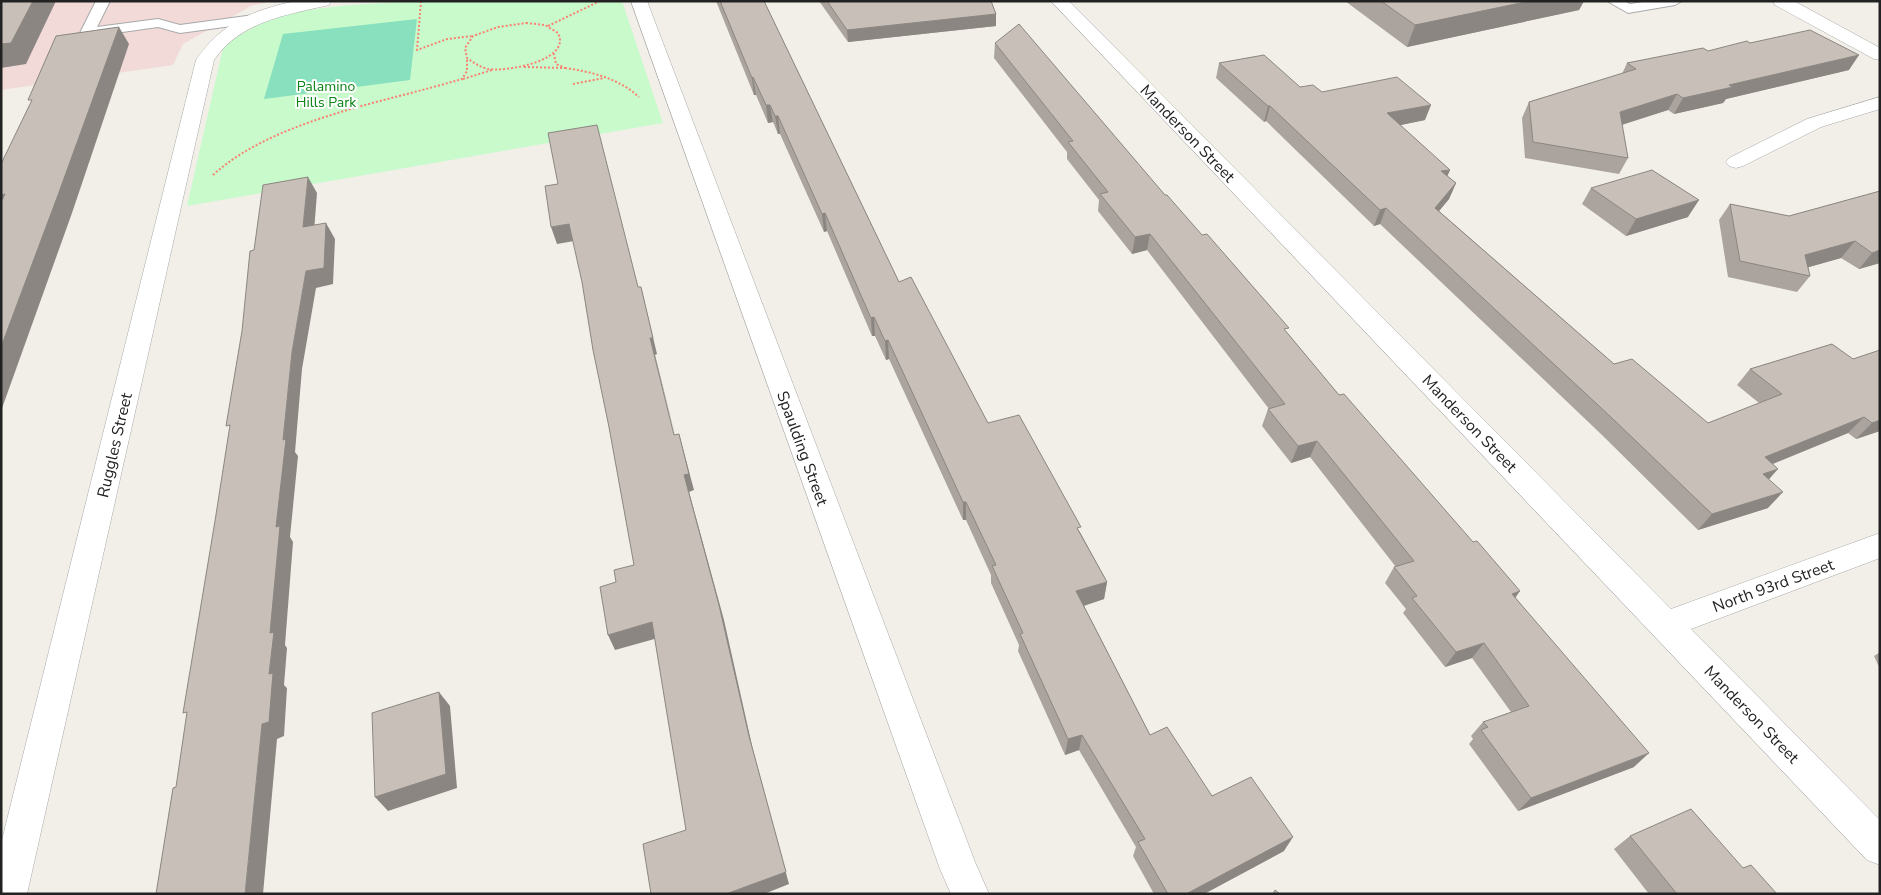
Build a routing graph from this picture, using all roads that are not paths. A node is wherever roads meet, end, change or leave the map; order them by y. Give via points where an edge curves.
1 (103, 1) edge
2 (323, 1) edge
3 (639, 1) edge
4 (1059, 1) edge
5 (1614, 1) edge
6 (1675, 1) edge
7 (1781, 1) edge
8 (254, 19) junction
9 (1880, 55) edge
10 (1880, 103) edge
11 (1736, 162) dead end
12 (1880, 545) edge
13 (1666, 625) junction
14 (1880, 847) edge
15 (8, 894) edge
16 (970, 894) edge

1 - 8 lane via 87,33 158,23 180,29
2 - 8 street, Ruggles Street
3 - 16 street, Spaulding Street
4 - 13 street, Manderson Street
5 - 6 lane via 1628,9
7 - 9 street
8 - 15 street, Ruggles Street via 220,40 205,60
10 - 11 street via 1814,123
12 - 13 street, North 93rd Street
13 - 14 street, Manderson Street

